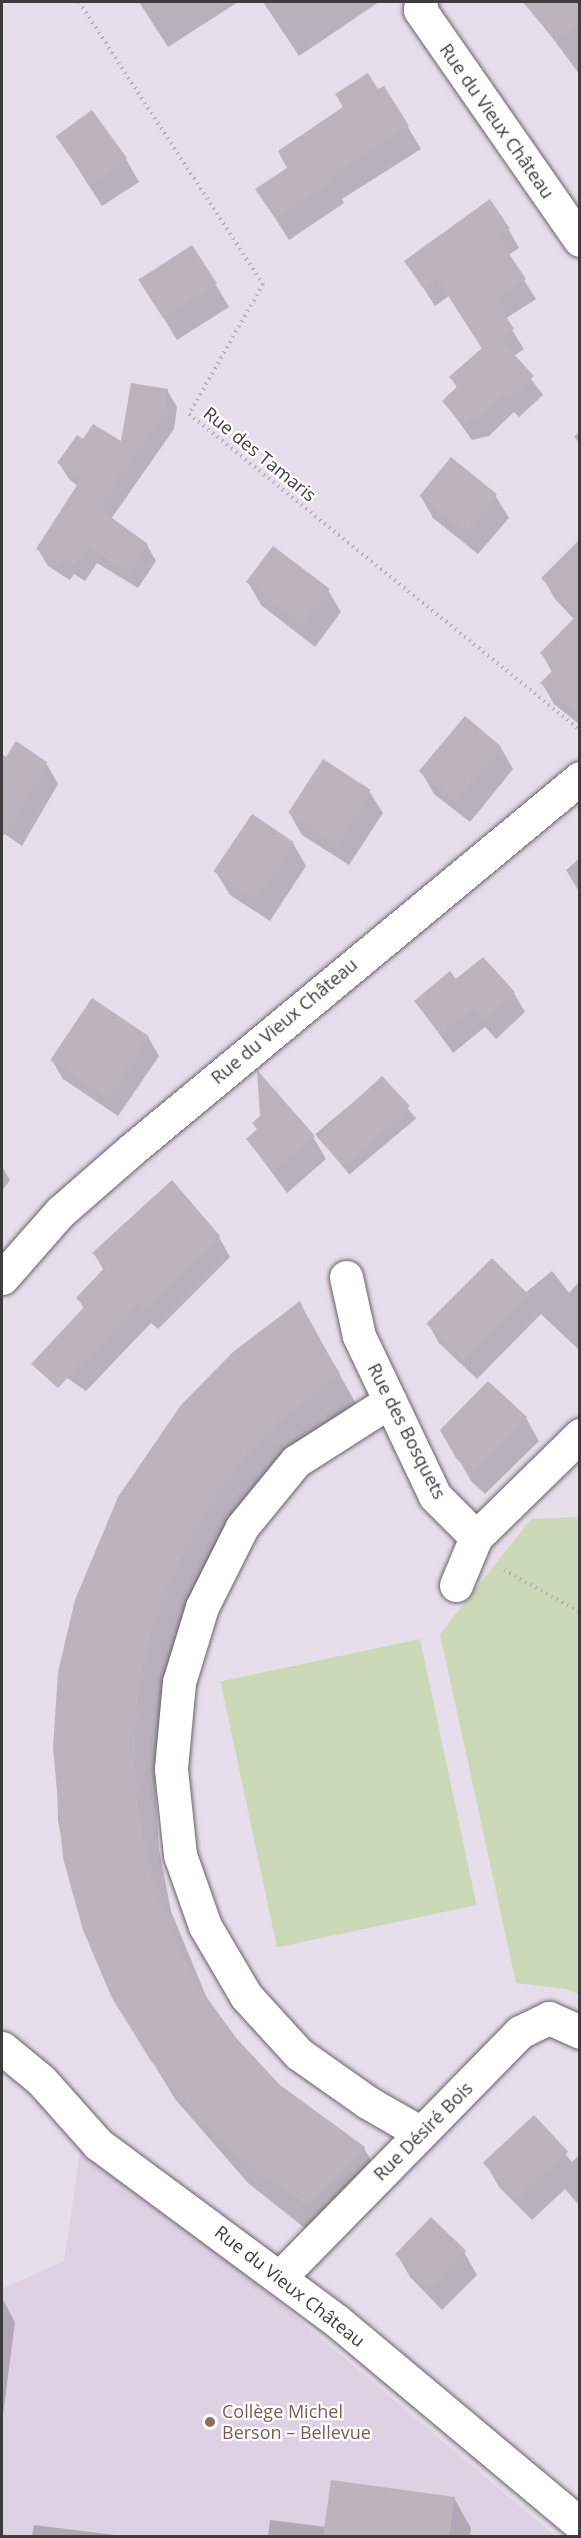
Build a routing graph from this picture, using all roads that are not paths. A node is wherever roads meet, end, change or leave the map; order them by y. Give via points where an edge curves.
1 (421, 2) edge
2 (579, 240) edge
3 (579, 777) edge
4 (346, 1277) dead end
5 (2, 1278) edge
6 (390, 1401) junction
7 (579, 1435) edge
8 (476, 1538) junction
9 (456, 1585) dead end
10 (579, 2032) edge
11 (2, 2048) edge
12 (421, 2133) junction
13 (280, 2277) junction
14 (579, 2524) edge

1 - 2 street, Rue du Vieux Château via 420,10
3 - 5 street, Rue du Vieux Château via 104,1173 60,1212
4 - 6 street, Rue des Bosquets via 359,1336
6 - 8 street, Rue des Bosquets via 435,1496
6 - 12 street via 296,1461 242,1527 202,1607 183,1671 171,1768 180,1855 206,1926 246,1996 299,2054 367,2102
7 - 8 street
8 - 9 street
10 - 12 street, Rue Désiré Bois via 549,2018 520,2032
11 - 13 street, Rue du Vieux Château via 41,2080 98,2144
12 - 13 street, Rue Désiré Bois
13 - 14 street, Rue du Vieux Château

